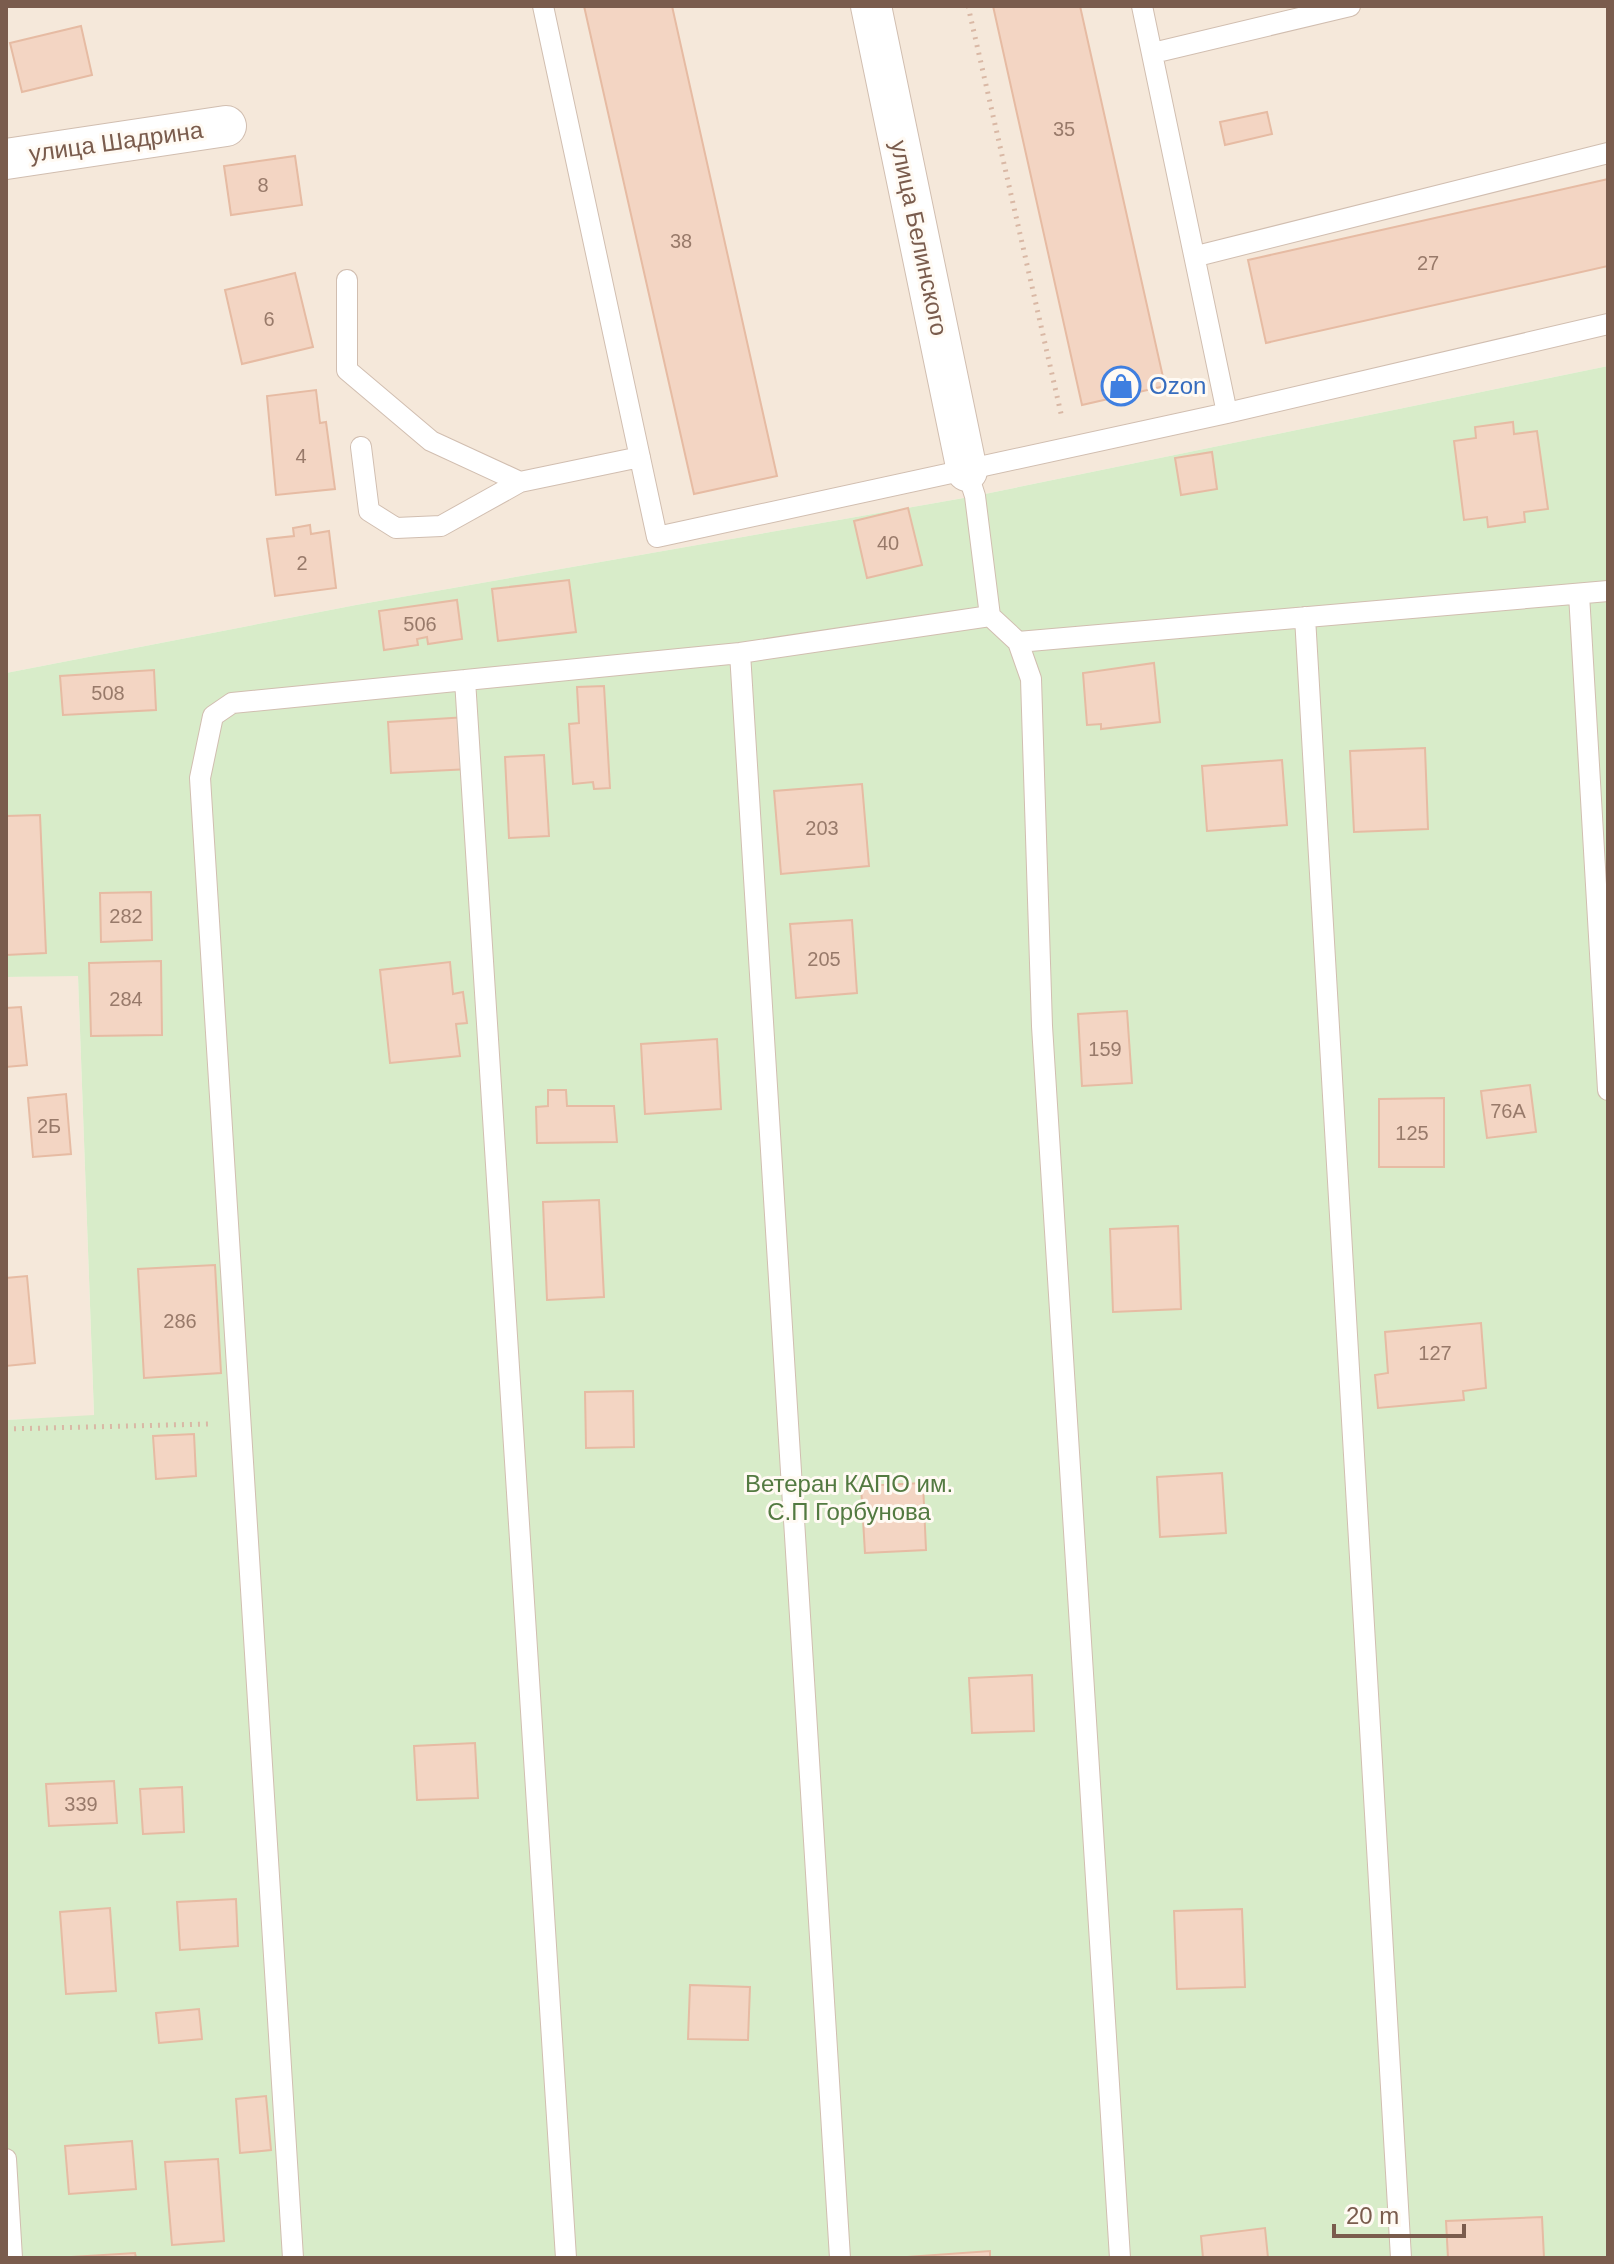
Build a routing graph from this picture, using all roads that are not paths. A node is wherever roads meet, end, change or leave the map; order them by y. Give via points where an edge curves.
1 (543, 6) edge
2 (871, 6) edge
3 (1142, 6) edge
4 (1350, 6) edge
5 (1153, 53) junction
6 (226, 126) dead end
7 (1608, 153) edge
8 (6, 159) edge
9 (1197, 256) junction
10 (347, 280) dead end
11 (1608, 324) edge
12 (1227, 413) junction
13 (361, 447) dead end
14 (640, 457) junction
15 (967, 471) junction
16 (520, 482) junction
17 (1608, 591) edge
18 (1579, 594) junction
19 (990, 616) junction
20 (1305, 617) junction
21 (1018, 642) junction
22 (740, 653) junction
23 (465, 680) junction
24 (1608, 1090) edge
25 (6, 2159) edge
26 (12, 2258) edge
27 (293, 2258) edge
28 (566, 2258) edge
29 (840, 2258) edge
30 (1120, 2258) edge
31 (1401, 2258) edge

1 - 14 lane
2 - 15 street, улица Белинского
3 - 5 lane
4 - 5 lane
5 - 9 lane
6 - 8 street, улица Шадрина
7 - 9 lane
9 - 12 lane
10 - 16 lane via 347,370 431,441
11 - 12 lane
12 - 15 lane
13 - 16 lane via 369,511 396,528 441,526
14 - 15 lane via 657,537
14 - 16 lane
15 - 19 lane
17 - 18 lane
18 - 20 lane
18 - 24 lane
19 - 21 lane
19 - 22 lane
20 - 21 lane
20 - 31 lane
21 - 30 lane via 1031,679 1042,1026
22 - 23 lane
22 - 29 lane
23 - 27 lane via 232,703 213,716 200,778
23 - 28 lane
25 - 26 lane

